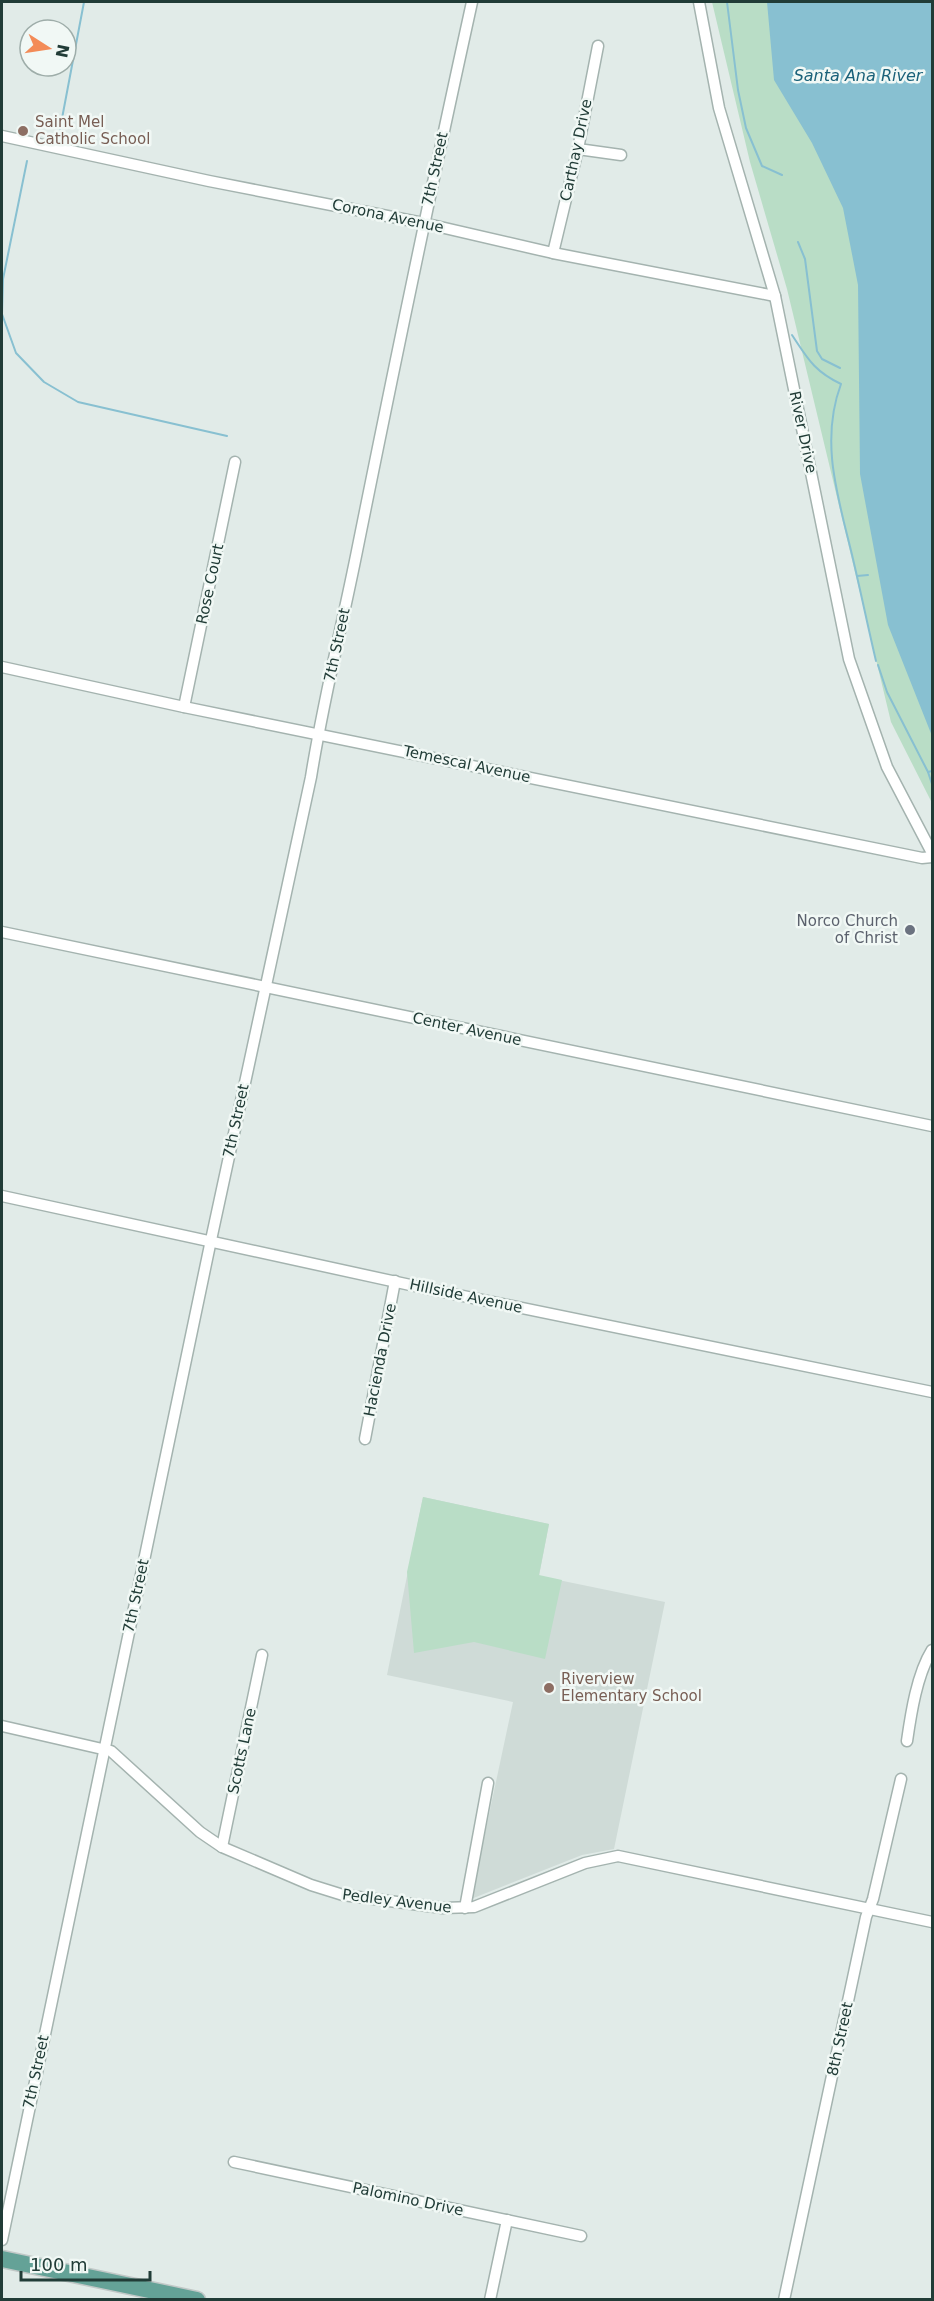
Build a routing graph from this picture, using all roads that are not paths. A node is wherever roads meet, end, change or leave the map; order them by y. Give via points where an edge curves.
1 (472, 2) edge
2 (699, 2) edge
3 (598, 46) dead end
4 (2, 136) edge
5 (578, 149) junction
6 (621, 155) dead end
7 (423, 223) junction
8 (553, 253) junction
9 (775, 296) junction
10 (236, 462) dead end
11 (2, 667) edge
12 (184, 707) junction
13 (318, 734) junction
14 (933, 855) edge
15 (2, 932) edge
16 (266, 986) junction
17 (933, 1126) edge
18 (2, 1196) edge
19 (211, 1240) junction
20 (396, 1281) junction
21 (933, 1392) edge
22 (365, 1439) dead end
23 (933, 1650) edge
24 (262, 1656) dead end
25 (2, 1726) edge
26 (906, 1741) dead end
27 (104, 1748) junction
28 (901, 1779) dead end
29 (488, 1783) dead end
30 (222, 1847) junction
31 (465, 1908) junction
32 (869, 1909) junction
33 (933, 1922) edge
34 (234, 2162) dead end
35 (507, 2220) junction
36 (581, 2236) dead end
37 (2, 2240) edge
38 (2, 2259) edge
39 (197, 2300) edge
40 (490, 2300) edge
41 (784, 2300) edge

1 - 7 street, 7th Street
2 - 9 street, River Drive via 719,108
3 - 5 street, Carthay Drive
4 - 7 street, Corona Avenue
5 - 6 street
5 - 8 street, Carthay Drive
7 - 8 street, Corona Avenue
7 - 13 street, 7th Street
8 - 9 street, Corona Avenue
9 - 14 street, River Drive via 849,659 887,767
10 - 12 street, Rose Court
11 - 12 street, Temescal Avenue
12 - 13 street, Temescal Avenue
13 - 14 street, Temescal Avenue via 899,854 922,858
13 - 16 street, 7th Street
15 - 16 street, Center Avenue
16 - 17 street, Center Avenue
16 - 19 street, 7th Street
18 - 19 street, Hillside Avenue
19 - 20 street, Hillside Avenue
19 - 27 street, 7th Street
20 - 21 street, Hillside Avenue
20 - 22 street, Hacienda Drive
23 - 26 street via 912,1708
24 - 30 street, Scotts Lane
25 - 27 street, Pedley Avenue
27 - 30 street, Pedley Avenue
27 - 37 street, 7th Street
28 - 32 street, 8th Street
29 - 31 street
30 - 31 street, Pedley Avenue via 269,1869 343,1895
31 - 32 street, Pedley Avenue via 585,1863 618,1856
32 - 33 street, Pedley Avenue
32 - 41 street, 8th Street
34 - 35 street, Palomino Drive
35 - 36 street, Palomino Drive
35 - 40 street
38 - 39 main road

